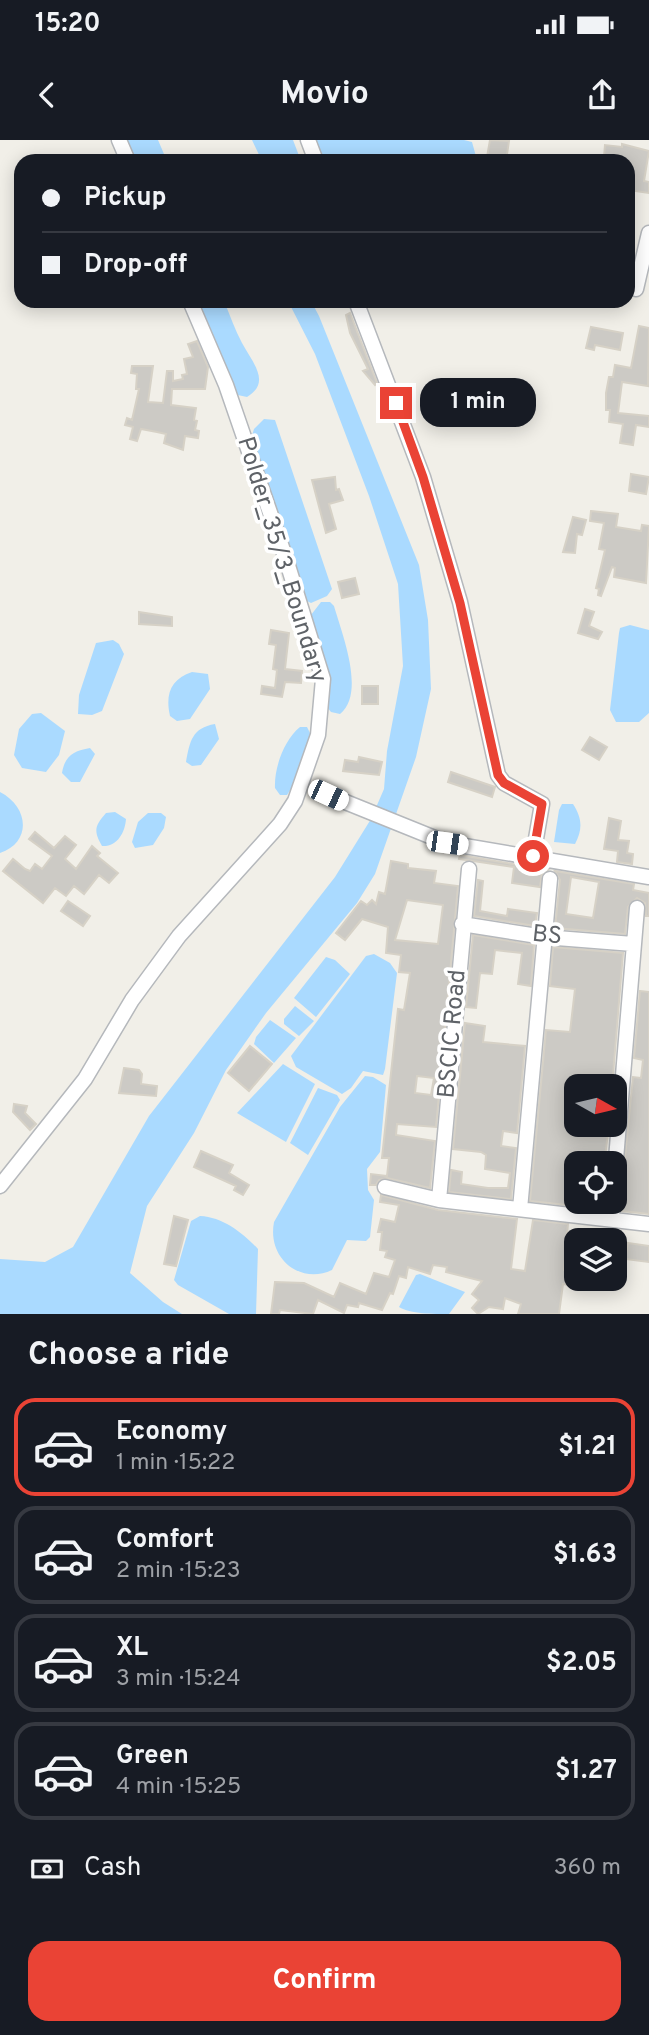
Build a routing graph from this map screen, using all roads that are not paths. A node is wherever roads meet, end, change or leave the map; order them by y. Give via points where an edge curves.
1 (649, 233) edge
2 (638, 290) edge
3 (193, 308) edge
4 (359, 308) edge
5 (328, 795) dead end
6 (533, 856) junction
7 (469, 869) dead end
8 (649, 877) edge
9 (550, 879) dead end
10 (637, 908) dead end
11 (462, 924) junction
12 (544, 937) junction
13 (633, 944) junction
14 (617, 1151) edge
15 (0, 1186) edge
16 (385, 1187) dead end
17 (439, 1200) junction
18 (520, 1209) junction
19 (612, 1214) edge
20 (612, 1219) junction
21 (649, 1224) edge

1 - 2 street
3 - 15 street, Polder_35/3_Boundary via 226,385 323,680 318,735 295,802 280,824 179,936 132,1000 85,1079
4 - 6 street via 423,477 460,603 498,775 542,804
5 - 6 street via 447,843
6 - 8 street
7 - 11 street, BSCIC Road
9 - 12 street
10 - 13 street
11 - 12 street, BS
11 - 17 street, BSCIC Road
12 - 13 street, BS
12 - 18 street
13 - 14 street
16 - 17 street
17 - 18 street
18 - 20 street
19 - 20 street
20 - 21 street

